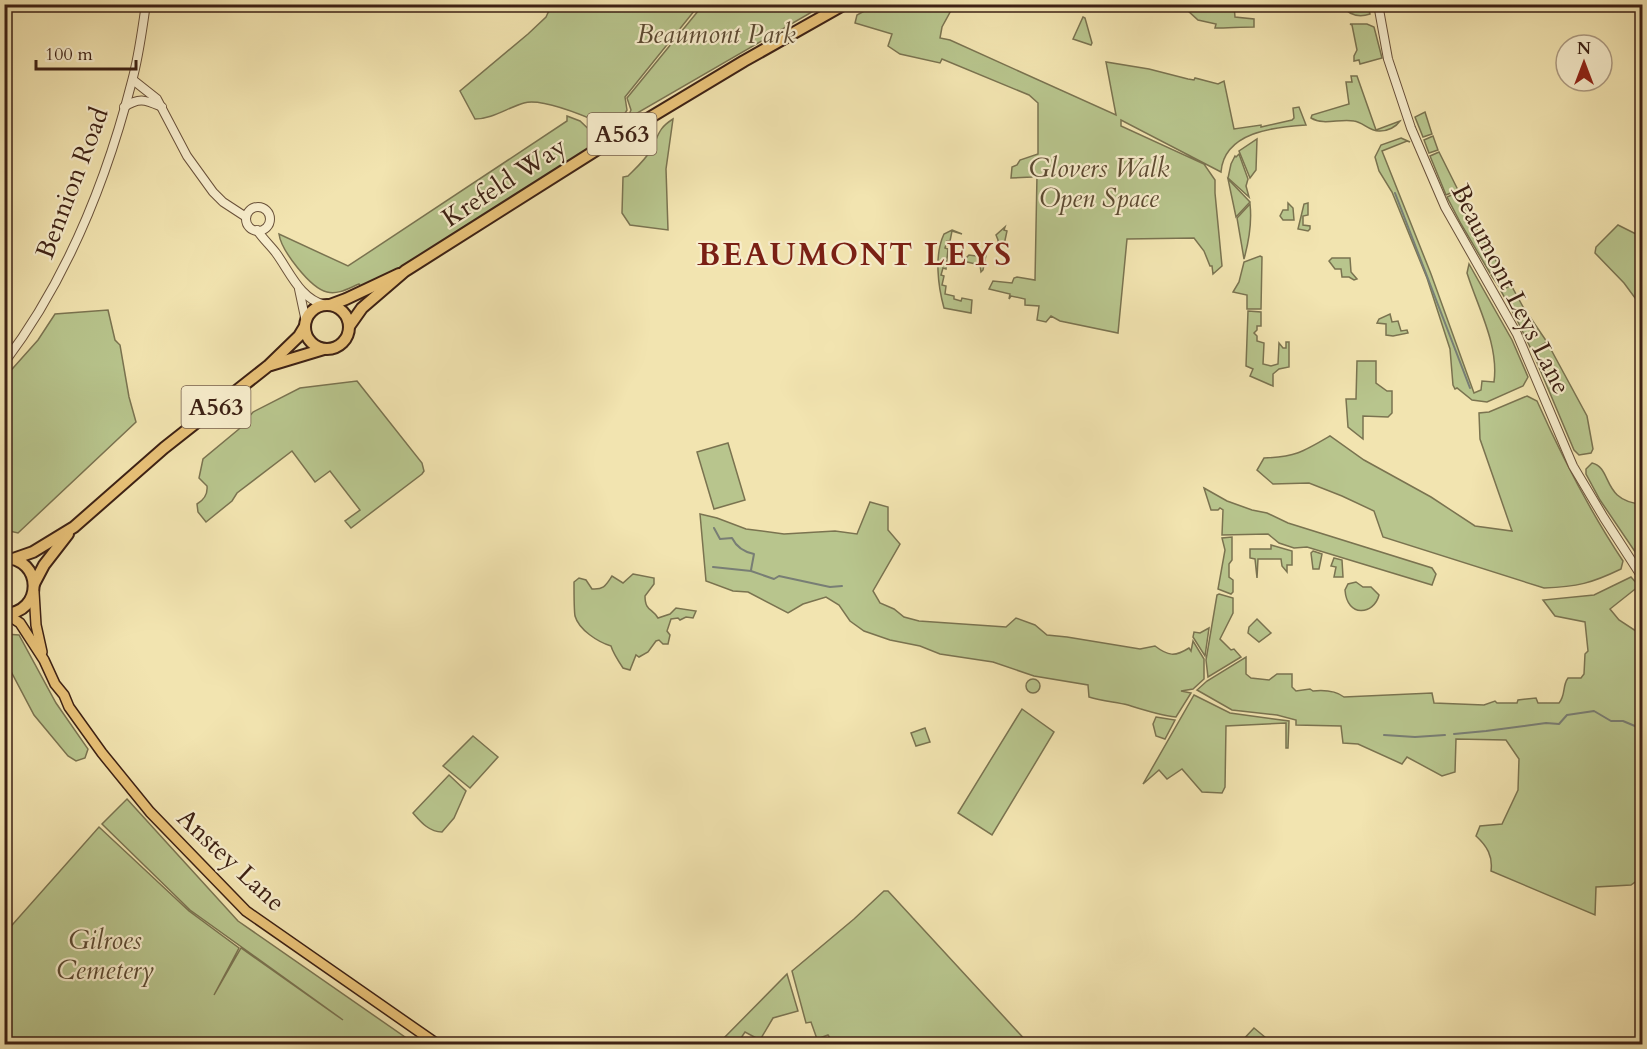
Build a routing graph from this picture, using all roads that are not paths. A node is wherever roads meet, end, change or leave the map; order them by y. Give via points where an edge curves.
1 (146, 4) edge
2 (845, 4) edge
3 (1378, 4) edge
4 (133, 80) junction
5 (124, 107) junction
6 (162, 107) junction
7 (246, 217) junction
8 (266, 228) junction
9 (257, 230) junction
10 (276, 253) junction
11 (405, 272) junction
12 (299, 289) junction
13 (327, 305) junction
14 (305, 324) junction
15 (350, 325) junction
16 (324, 349) junction
17 (4, 363) edge
18 (268, 366) junction
19 (74, 527) junction
20 (7, 558) edge
21 (1642, 577) edge
22 (34, 588) junction
23 (6, 614) edge
24 (44, 660) junction
25 (437, 1044) edge

1 - 4 street, Bennion Road
2 - 11 highway, Krefeld Way / A563 via 614,139
3 - 21 street, Beaumont Leys Lane via 1388,59 1411,128 1445,207 1517,334 1573,466
4 - 5 street, Bennion Road
4 - 6 street
5 - 6 street via 136,100
5 - 17 street, Bennion Road via 102,176 68,257 30,326
6 - 7 street via 187,156 213,192
7 - 8 street via 256,207 266,210 270,220
7 - 9 street via 251,228
8 - 9 street
8 - 10 street
9 - 10 street
10 - 12 street
11 - 13 highway, Krefeld Way / A563
11 - 15 highway, Krefeld Way / A563 via 362,308
12 - 13 street
12 - 14 street
13 - 14 highway via 315,309
13 - 15 highway via 341,310
14 - 16 highway via 312,344
14 - 18 highway, A563 via 299,336
15 - 16 highway via 348,336 340,345
16 - 18 highway, A563
18 - 19 highway, A563 via 164,448
19 - 20 highway, A563 via 33,552
19 - 22 highway, A563 via 44,565
20 - 22 highway via 25,565
22 - 23 highway via 24,608
22 - 24 main road, Anstey Lane via 36,625
23 - 24 main road, Anstey Lane via 20,623
24 - 25 main road, Anstey Lane via 69,707 119,775 214,880 246,910

